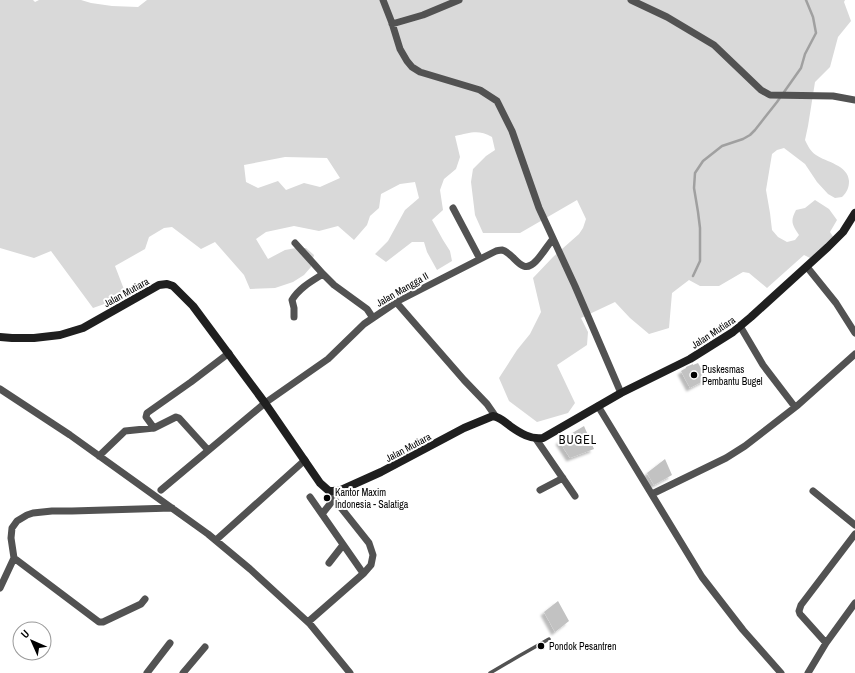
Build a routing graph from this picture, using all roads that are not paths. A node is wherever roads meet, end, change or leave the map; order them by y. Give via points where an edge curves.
1 (383, 0) edge
2 (459, 0) edge
3 (632, 0) edge
4 (392, 24) junction
5 (855, 100) edge
6 (453, 208) dead end
7 (855, 213) edge
8 (553, 239) junction
9 (295, 243) dead end
10 (480, 258) junction
11 (807, 267) junction
12 (323, 274) junction
13 (396, 302) junction
14 (294, 317) dead end
15 (373, 318) junction
16 (740, 326) junction
17 (855, 333) edge
18 (0, 336) edge
19 (229, 353) junction
20 (855, 354) edge
21 (0, 389) edge
22 (622, 393) junction
23 (265, 402) junction
24 (598, 406) junction
25 (795, 407) junction
26 (496, 417) junction
27 (154, 428) junction
28 (536, 439) junction
29 (208, 450) junction
30 (99, 456) junction
31 (305, 460) junction
32 (563, 478) junction
33 (161, 490) dead end
34 (329, 490) junction
35 (540, 490) dead end
36 (813, 491) dead end
37 (652, 494) junction
38 (575, 496) dead end
39 (310, 497) dead end
40 (334, 499) junction
41 (172, 508) junction
42 (322, 514) junction
43 (855, 525) edge
44 (855, 534) edge
45 (216, 540) junction
46 (343, 545) junction
47 (14, 558) junction
48 (329, 563) dead end
49 (363, 573) junction
50 (0, 588) edge
51 (145, 600) dead end
52 (855, 603) edge
53 (308, 622) junction
54 (549, 640) dead end
55 (170, 643) dead end
56 (826, 643) junction
57 (205, 647) dead end
58 (147, 673) edge
59 (183, 673) edge
60 (350, 673) edge
61 (490, 673) edge
62 (781, 673) edge
63 (808, 673) edge

1 - 4 street
2 - 4 street
3 - 5 street via 714,45 761,90 770,95 833,96
4 - 8 street via 400,49 412,67 420,72 480,90 497,101 512,131 539,208
6 - 10 street
7 - 11 street, Jalan Mutiara via 843,232
8 - 10 street, Jalan Mangga II via 536,261 526,267 502,250
8 - 22 street
9 - 12 street
10 - 13 street, Jalan Mangga II
11 - 16 street, Jalan Mutiara
11 - 17 street via 836,303
12 - 14 street via 296,294 292,300
12 - 15 street via 334,286 367,309
13 - 15 street, Jalan Mangga II
13 - 26 street
15 - 23 street, Jalan Mangga II via 328,360
16 - 22 street, Jalan Mutiara via 690,359
16 - 25 street via 763,366
18 - 19 street, Jalan Mutiara via 34,338 60,335 83,328 159,285 167,284 173,286 188,301
19 - 23 street, Jalan Mutiara
19 - 27 street via 147,413
20 - 25 street
21 - 30 street
22 - 24 street, Jalan Mutiara
23 - 29 street, Jalan Mangga II
23 - 31 street, Jalan Mutiara
24 - 28 street, Jalan Mutiara via 543,438
24 - 37 street
25 - 37 street via 745,446
26 - 28 street
26 - 34 street, Jalan Mutiara via 464,428 341,490
27 - 29 street via 177,417
27 - 30 street via 125,431
28 - 32 street
29 - 33 street, Jalan Mangga II
30 - 41 street
31 - 34 street, Jalan Mutiara via 320,483
31 - 45 street
32 - 35 street
32 - 38 street
34 - 40 street
36 - 43 street
37 - 62 street via 702,577 743,630
39 - 42 street
40 - 42 street
40 - 49 street via 369,543 373,554 371,565
41 - 45 street
41 - 47 street via 33,513 17,521 12,528
42 - 46 street
44 - 56 street via 799,610
45 - 53 street
46 - 48 street
46 - 49 street
47 - 50 street
47 - 51 street via 99,622
49 - 53 street
52 - 56 street
53 - 60 street
54 - 61 lane
55 - 58 street
56 - 63 street
57 - 59 street

